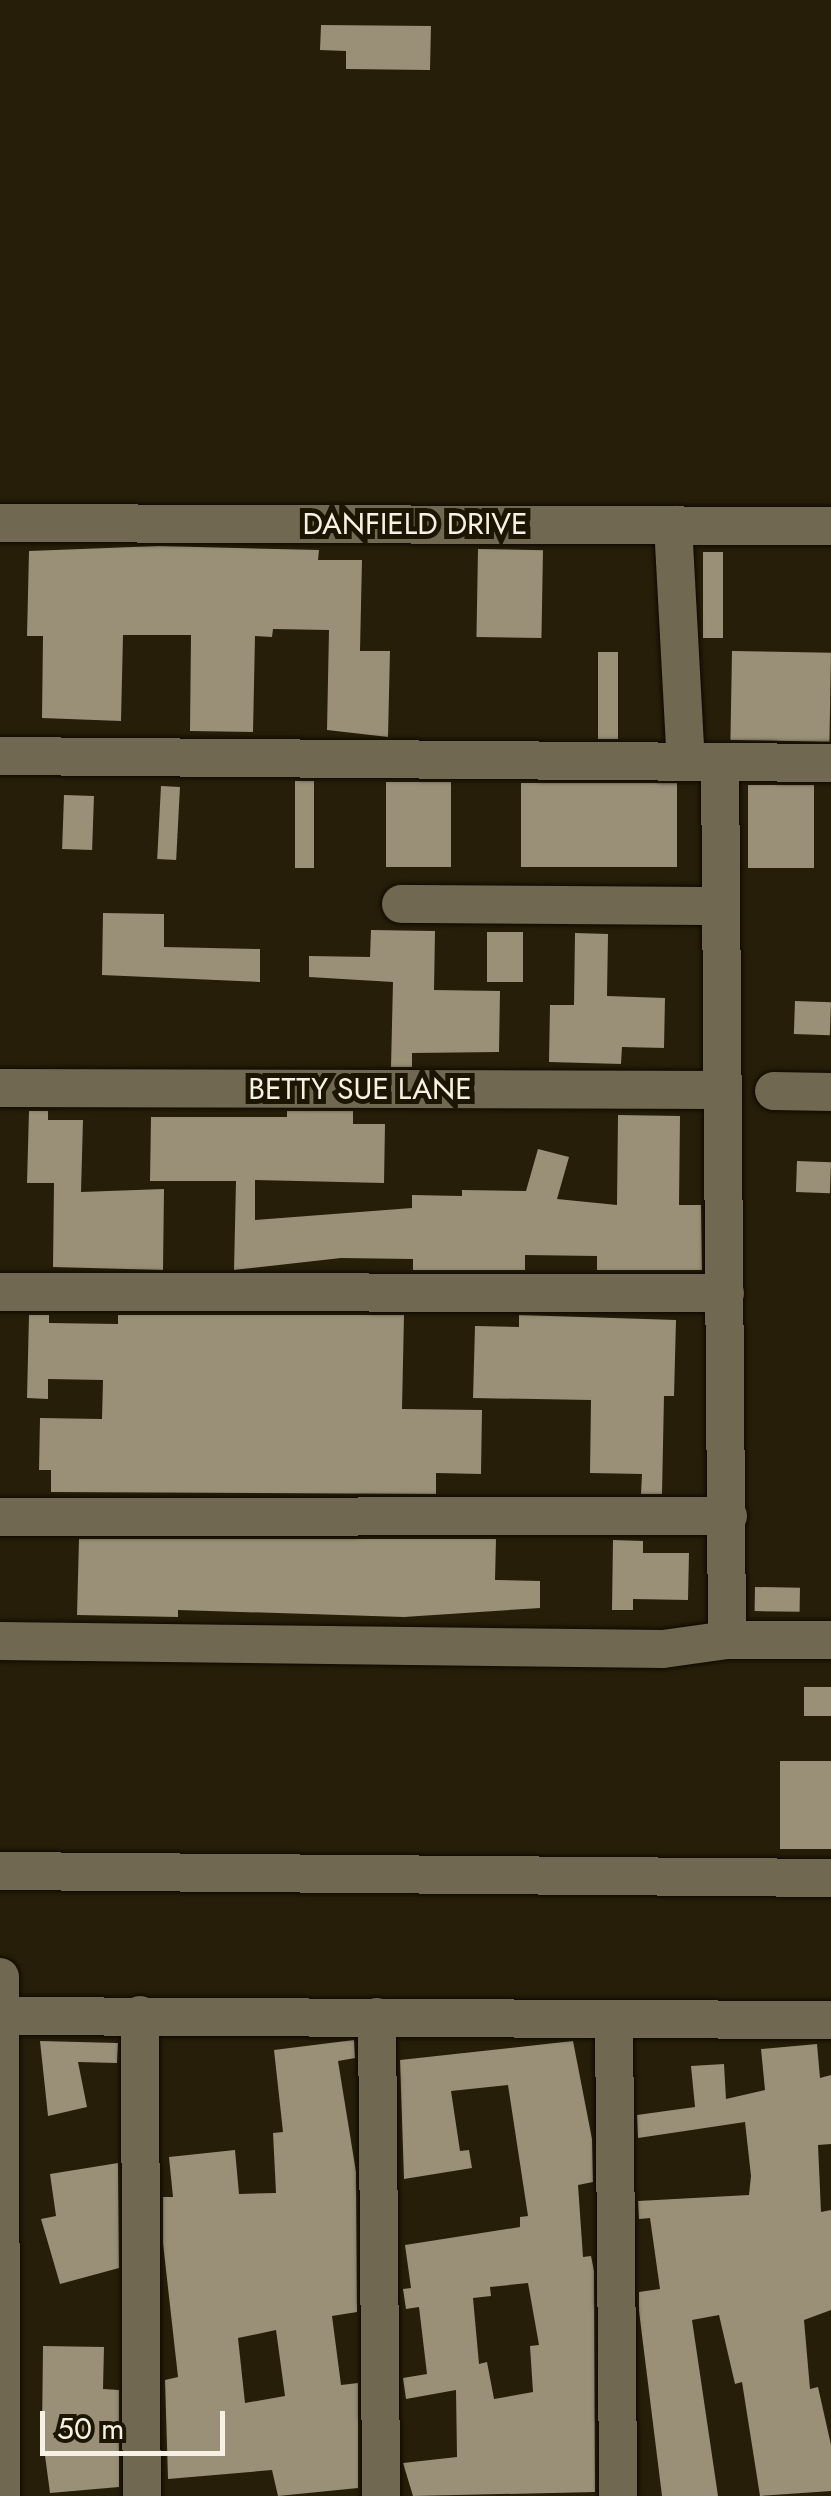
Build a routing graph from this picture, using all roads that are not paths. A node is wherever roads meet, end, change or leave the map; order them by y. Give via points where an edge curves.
1 (0, 523) edge
2 (673, 525) junction
3 (831, 526) edge
4 (0, 756) edge
5 (703, 762) junction
6 (831, 764) edge
7 (401, 904) dead end
8 (720, 906) junction
9 (0, 1088) edge
10 (721, 1090) junction
11 (774, 1091) dead end
12 (831, 1092) edge
13 (0, 1292) edge
14 (726, 1293) junction
15 (0, 1516) edge
16 (728, 1516) junction
17 (726, 1640) junction
18 (831, 1640) edge
19 (0, 1641) edge
20 (0, 1870) edge
21 (831, 1878) edge
22 (0, 1977) edge
23 (140, 2015) junction
24 (0, 2016) edge
25 (377, 2017) junction
26 (614, 2019) junction
27 (831, 2020) edge
28 (1, 2496) edge
29 (142, 2496) edge
30 (381, 2496) edge
31 (618, 2496) edge

1 - 2 street, DANFIELD DRIVE
2 - 3 street, DANFIELD DRIVE
2 - 5 street
4 - 5 street
5 - 6 street
5 - 8 street
7 - 8 street
8 - 10 street
9 - 10 street, BETTY SUE LANE
10 - 14 street
11 - 12 street
13 - 14 street
14 - 16 street
15 - 16 street
16 - 17 street
17 - 18 street
17 - 19 street via 663,1649
20 - 21 street
22 - 24 street
23 - 24 street
23 - 25 street
23 - 29 street
24 - 28 street
25 - 26 street
25 - 30 street
26 - 27 street
26 - 31 street

